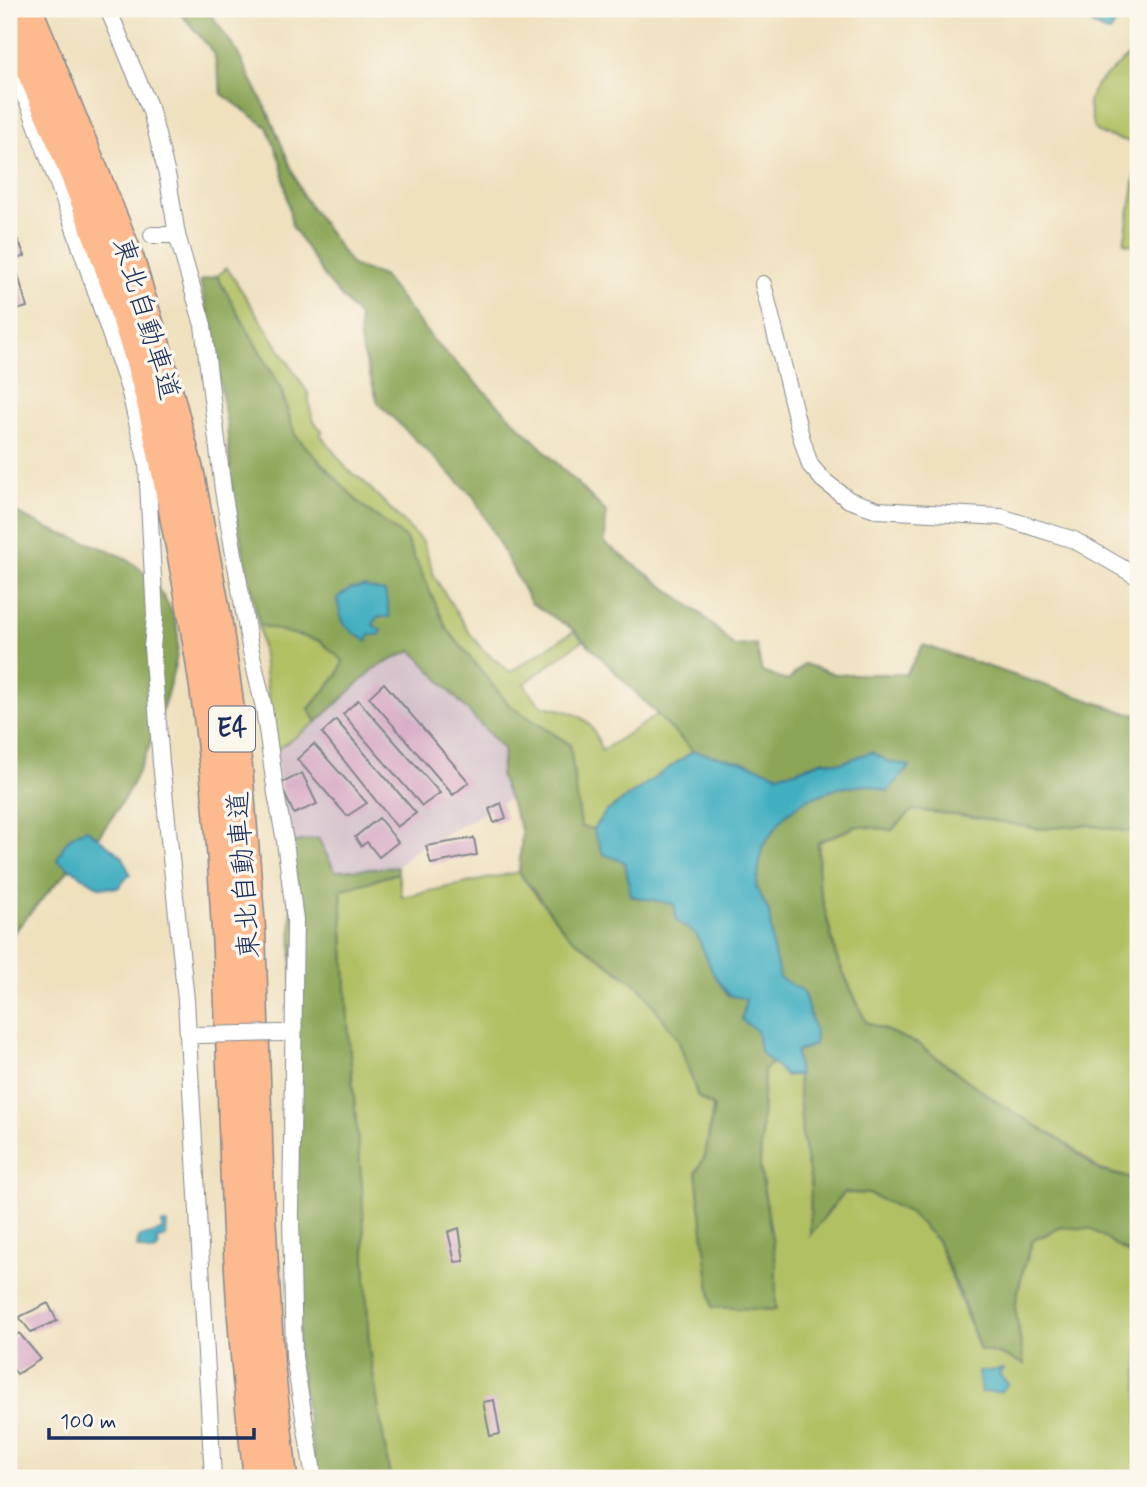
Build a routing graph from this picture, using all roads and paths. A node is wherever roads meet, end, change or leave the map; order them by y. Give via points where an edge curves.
1 (28, 9) edge
2 (107, 9) edge
3 (9, 23) edge
4 (9, 68) edge
5 (152, 235) dead end
6 (177, 235) junction
7 (764, 284) dead end
8 (1138, 576) edge
9 (288, 1035) junction
10 (192, 1038) junction
11 (213, 1478) edge
12 (258, 1478) edge
13 (283, 1478) edge
14 (314, 1478) edge

1 - 13 highway, 東北自動車道 / E4 via 85,145 160,359 190,474 217,617 238,768 251,929 261,1213 270,1364
2 - 6 street via 151,111
3 - 12 highway, 東北自動車道 / E4 via 70,165 140,361 194,619 214,769 227,930 236,1199
4 - 10 street via 29,105 86,255 129,389 146,464 160,763
5 - 6 street
6 - 9 street via 203,325 223,490 285,841 295,920 295,1005
7 - 8 street via 806,454 823,480 849,500 878,510 1001,517 1074,540
9 - 10 street, bridge
9 - 14 street via 294,1357
10 - 11 street

